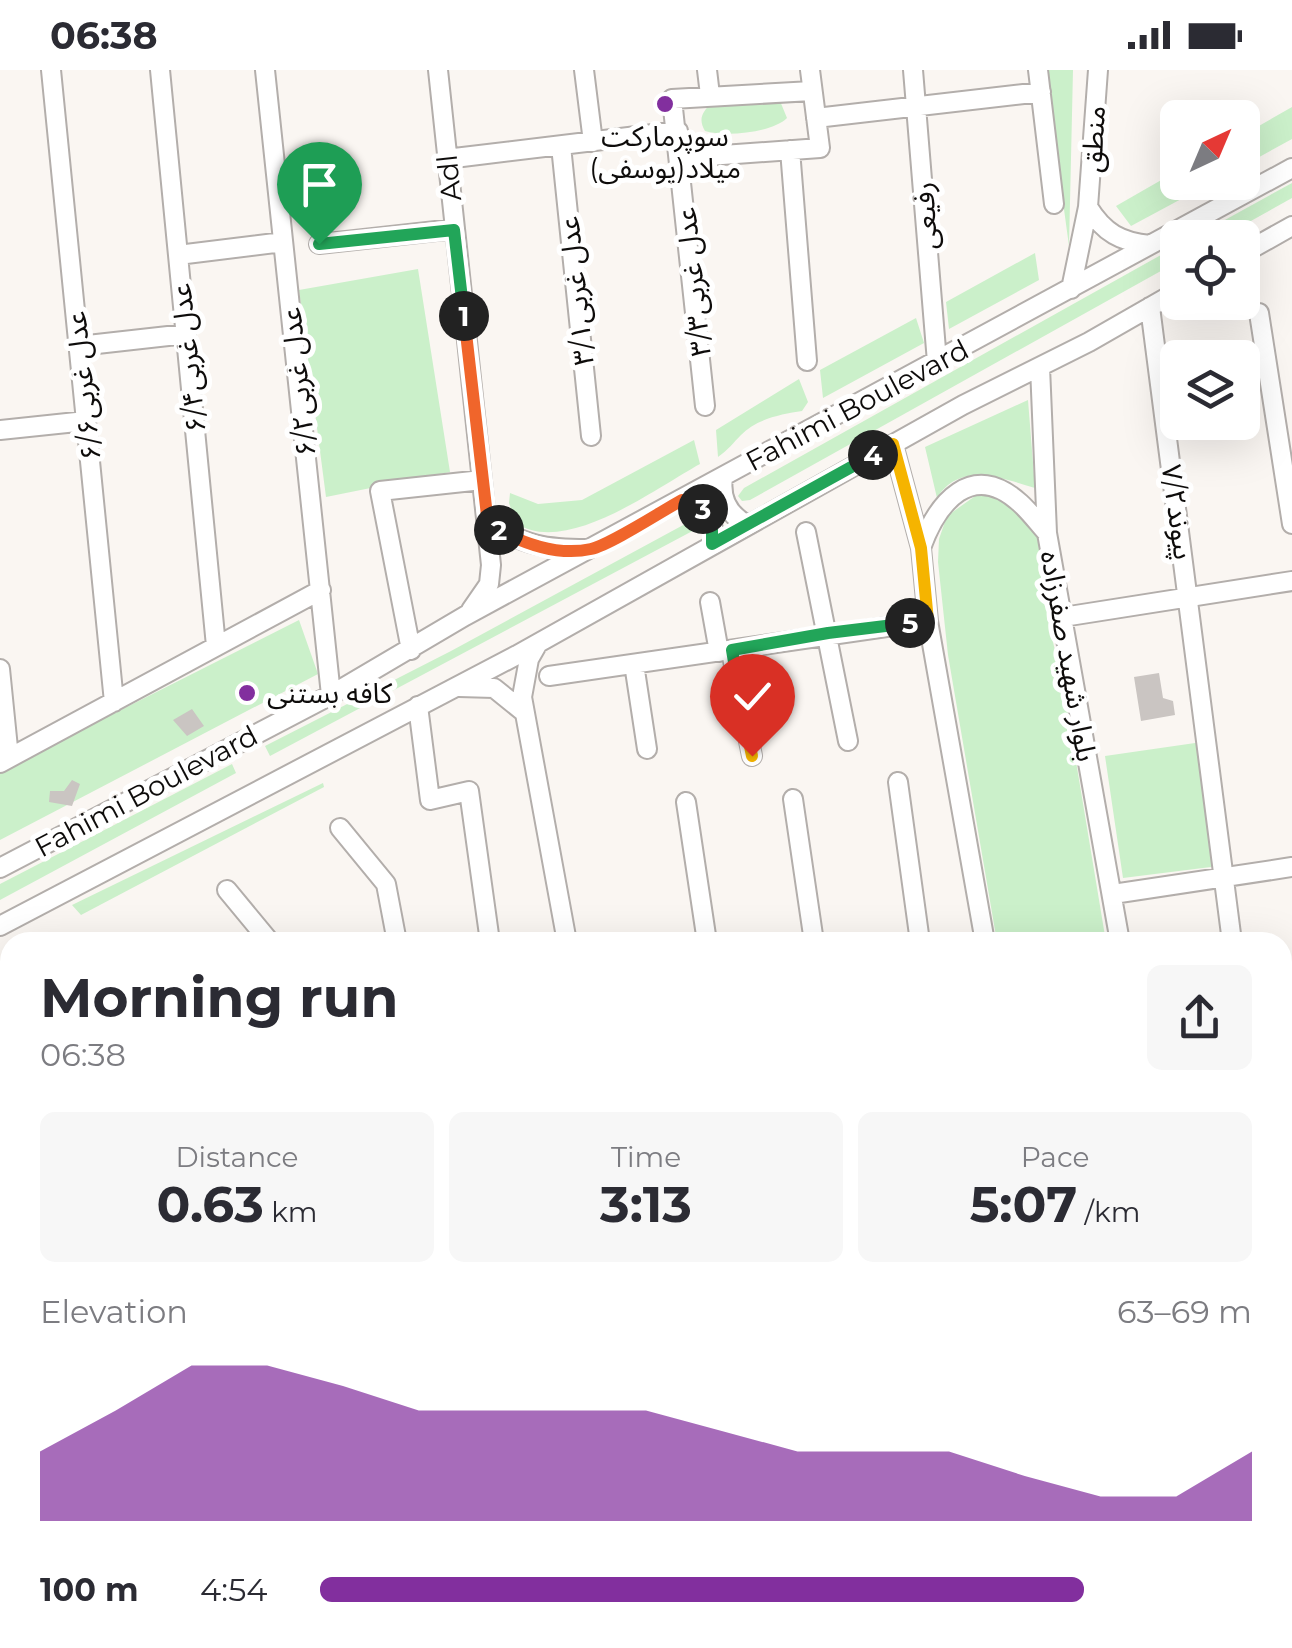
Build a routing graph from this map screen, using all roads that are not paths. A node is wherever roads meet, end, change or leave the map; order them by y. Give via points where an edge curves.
1 (51, 70) edge
2 (160, 70) edge
3 (265, 70) edge
4 (438, 70) edge
5 (584, 70) edge
6 (707, 70) edge
7 (810, 70) edge
8 (913, 70) edge
9 (1038, 70) edge
10 (1098, 70) edge
11 (812, 91) junction
12 (1041, 92) junction
13 (710, 95) junction
14 (917, 106) junction
15 (816, 118) junction
16 (678, 131) junction
17 (593, 142) junction
18 (561, 146) junction
19 (790, 150) junction
20 (680, 158) junction
21 (446, 159) junction
22 (1292, 168) edge
23 (1054, 204) dead end
24 (1088, 207) junction
25 (1292, 226) edge
26 (454, 230) junction
27 (283, 242) junction
28 (319, 244) dead end
29 (1260, 244) edge
30 (1150, 245) junction
31 (178, 255) junction
32 (1071, 289) junction
33 (1160, 301) edge
34 (1150, 307) junction
35 (1260, 320) edge
36 (186, 334) junction
37 (79, 346) junction
38 (807, 361) dead end
39 (936, 362) junction
40 (1040, 367) junction
41 (705, 406) dead end
42 (86, 422) junction
43 (0, 430) edge
44 (591, 436) dead end
45 (893, 444) junction
46 (723, 478) junction
47 (482, 480) junction
48 (682, 500) junction
49 (488, 524) junction
50 (1292, 524) edge
51 (748, 525) junction
52 (806, 532) dead end
53 (1047, 533) junction
54 (712, 544) junction
55 (921, 548) junction
56 (592, 549) junction
57 (1292, 581) edge
58 (321, 590) junction
59 (1190, 598) junction
60 (710, 602) dead end
61 (465, 616) junction
62 (1063, 618) junction
63 (928, 621) junction
64 (828, 633) junction
65 (539, 642) junction
66 (216, 646) junction
67 (411, 650) junction
68 (725, 651) junction
69 (634, 664) junction
70 (0, 669) edge
71 (550, 676) dead end
72 (454, 688) junction
73 (331, 694) junction
74 (114, 702) junction
75 (418, 706) junction
76 (525, 714) junction
77 (848, 741) dead end
78 (647, 749) dead end
79 (752, 756) dead end
80 (5, 761) edge
81 (898, 782) dead end
82 (793, 799) dead end
83 (686, 802) dead end
84 (340, 828) dead end
85 (0, 868) edge
86 (1292, 868) edge
87 (1223, 878) junction
88 (227, 890) dead end
89 (1113, 894) junction
90 (0, 926) edge
91 (262, 932) edge
92 (394, 932) edge
93 (489, 932) edge
94 (565, 932) edge
95 (706, 932) edge
96 (813, 932) edge
97 (919, 932) edge
98 (983, 932) edge
99 (1119, 932) edge
100 (1231, 932) edge

1 - 37 street, ۶/۶عدل غربی
2 - 31 street, ۶/۴عدل غربی
3 - 27 street, ۶/۲عدل غربی
4 - 21 street, Adl
5 - 17 street
6 - 13 street
7 - 11 street
8 - 14 street, رفیعی
9 - 12 street
10 - 24 street, منطق
11 - 13 street
11 - 15 street
12 - 14 street
12 - 23 street
13 - 16 street, عدل غربی۳/۳ via 672,99
14 - 15 street
14 - 39 street, رفیعی
15 - 19 street via 820,148
16 - 17 street
16 - 20 street, عدل غربی۳/۳
17 - 18 street
18 - 21 street
18 - 44 street, عدل غربی۳/۱
19 - 20 street
19 - 38 street
20 - 41 street, عدل غربی۳/۳
21 - 26 street, Adl
22 - 30 street, Fahimi Boulevard
24 - 30 street via 1116,238
24 - 32 street, منطق
25 - 29 street
26 - 28 street
26 - 47 street, Adl
27 - 31 street
27 - 58 street, ۶/۲عدل غربی
30 - 32 street, Fahimi Boulevard
31 - 36 street, ۶/۴عدل غربی
32 - 39 street, Fahimi Boulevard
33 - 34 street, Fahimi Boulevard
34 - 40 street, Fahimi Boulevard
34 - 59 street, پیوند۷/۲
35 - 50 street
36 - 37 street
36 - 66 street, ۶/۴عدل غربی
37 - 42 street, ۶/۶عدل غربی
39 - 46 street, Fahimi Boulevard
40 - 45 street, Fahimi Boulevard
40 - 53 street, بلوار شهید صفرزاده
42 - 43 street
42 - 74 street, ۶/۶عدل غربی
45 - 51 street, Fahimi Boulevard
45 - 55 street
46 - 48 street, Fahimi Boulevard
46 - 51 street via 726,506
47 - 49 street, Adl
47 - 67 street via 380,492
48 - 54 street via 705,510
48 - 56 street, Fahimi Boulevard
49 - 56 street via 536,546
49 - 61 street, Adl via 489,584
51 - 54 street, Fahimi Boulevard
52 - 64 street
53 - 55 street via 1002,490 975,484 948,497
53 - 62 street, بلوار شهید صفرزاده
54 - 65 street, Fahimi Boulevard
55 - 63 street
56 - 61 street, Fahimi Boulevard
57 - 59 street
58 - 66 street
58 - 73 street, ۶/۲عدل غربی
59 - 62 street
59 - 87 street, پیوند۷/۲
60 - 68 street
61 - 67 street, Fahimi Boulevard
62 - 89 street, بلوار شهید صفرزاده
63 - 64 street
63 - 98 street
64 - 68 street
64 - 77 street
65 - 72 street, Fahimi Boulevard
65 - 76 street via 524,681
66 - 74 street
67 - 73 street, Fahimi Boulevard
68 - 69 street
68 - 79 street
69 - 71 street
69 - 78 street
70 - 80 street
72 - 75 street, Fahimi Boulevard
72 - 76 street via 494,688
73 - 85 street, Fahimi Boulevard
74 - 80 street
75 - 90 street, Fahimi Boulevard
75 - 93 street via 430,800 470,791
76 - 94 street
81 - 97 street
82 - 96 street
83 - 95 street
84 - 92 street via 386,884
86 - 87 street
87 - 89 street
87 - 100 street, پیوند۷/۲
88 - 91 street
89 - 99 street, بلوار شهید صفرزاده

